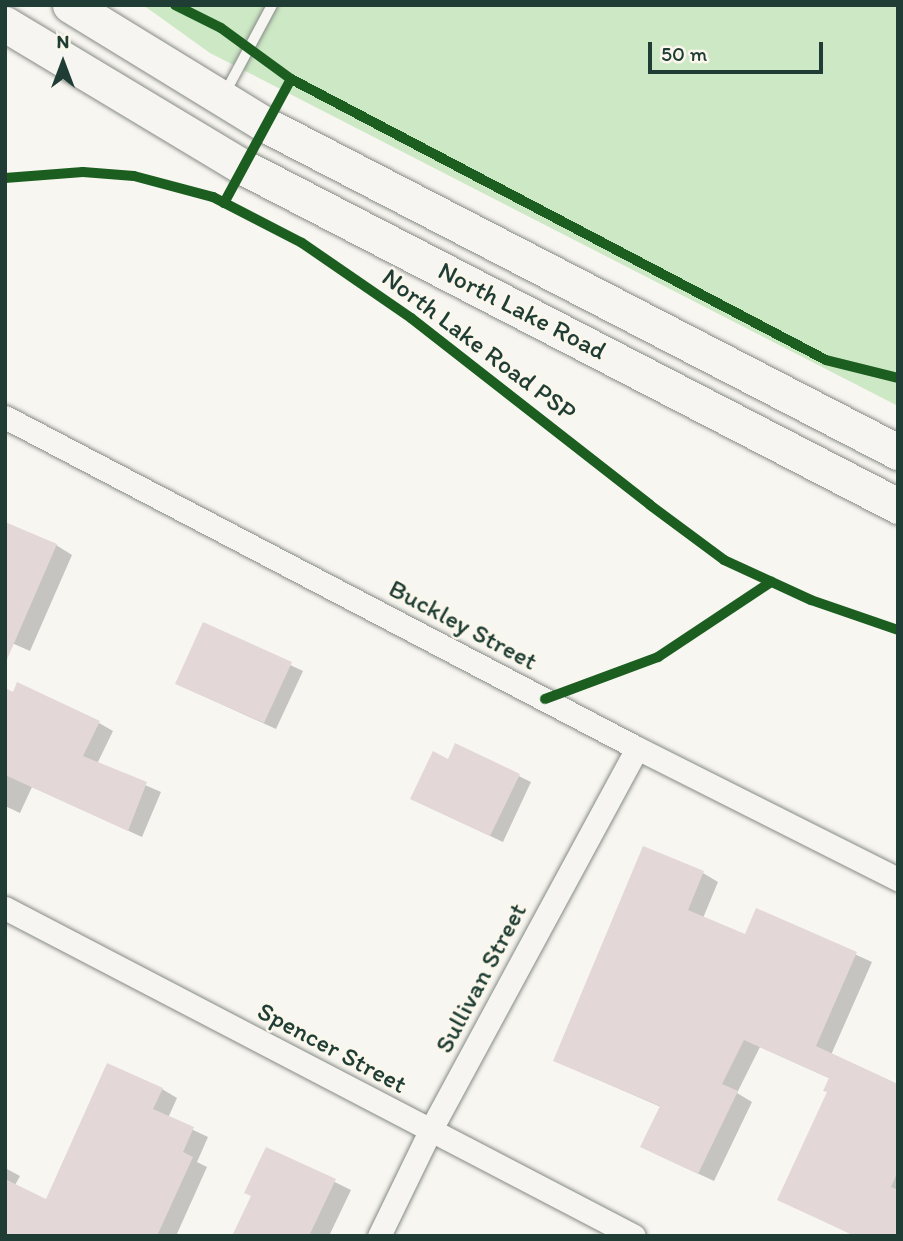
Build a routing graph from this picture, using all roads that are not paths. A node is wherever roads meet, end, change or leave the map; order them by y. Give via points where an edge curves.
1 (70, 5) edge
2 (272, 5) edge
3 (5, 24) edge
4 (222, 98) junction
5 (5, 417) edge
6 (898, 452) edge
7 (898, 506) edge
8 (636, 748) junction
9 (898, 879) edge
10 (5, 908) edge
11 (430, 1131) junction
12 (379, 1236) edge
13 (634, 1236) edge

1 - 4 main road, North Lake Road
2 - 4 lane
3 - 7 main road, North Lake Road via 243,167
4 - 6 main road, North Lake Road via 266,125
5 - 8 street, Buckley Street
8 - 9 street, Buckley Street
8 - 11 street, Sullivan Street
10 - 11 street, Spencer Street
11 - 12 street, Sullivan Street
11 - 13 street, Spencer Street

